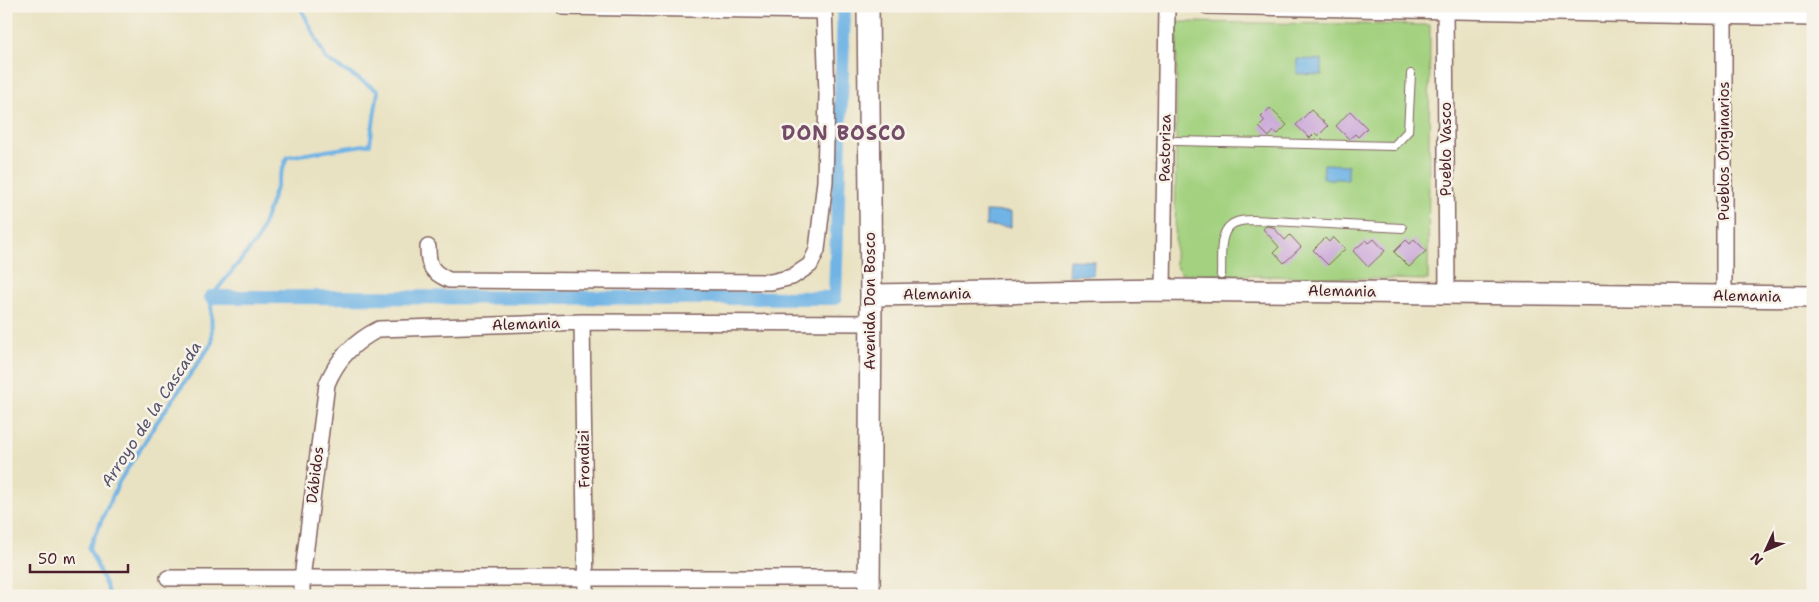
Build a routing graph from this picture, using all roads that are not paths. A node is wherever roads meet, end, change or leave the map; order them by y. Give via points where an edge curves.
1 (868, 6) edge
2 (1166, 6) edge
3 (1207, 6) edge
4 (564, 7) edge
5 (1446, 8) edge
6 (824, 9) edge
7 (1724, 11) edge
8 (1813, 18) edge
9 (1411, 74) dead end
10 (1176, 141) dead end
11 (1402, 228) dead end
12 (428, 247) dead end
13 (1221, 275) dead end
14 (1163, 290) junction
15 (1446, 293) junction
16 (871, 295) junction
17 (1724, 296) junction
18 (1813, 297) edge
19 (582, 322) junction
20 (871, 323) junction
21 (342, 358) joint
22 (168, 578) dead end
23 (302, 578) junction
24 (586, 578) junction
25 (869, 587) edge
26 (302, 596) edge
27 (586, 596) edge

1 - 16 street, Avenida Don Bosco
2 - 14 street, Pastoriza
3 - 5 street
4 - 6 street
5 - 7 street
5 - 15 street, Pueblo Vasco
6 - 12 street via 825,181 817,250 810,265 792,277 771,282 449,280 436,274 428,262
7 - 8 street
7 - 17 street, Pueblos Originarios
9 - 10 lane via 1408,131 1394,146
11 - 13 lane via 1242,221 1231,225 1224,236
14 - 15 street, Alemania
14 - 16 street, Alemania
15 - 17 street, Alemania
16 - 20 street, Avenida Don Bosco
17 - 18 street, Alemania
19 - 20 street, Alemania
19 - 21 street, Alemania via 379,330 366,336
19 - 24 street, Frondizi
20 - 25 street, Avenida Don Bosco
21 - 23 street, Dábidos via 327,384
22 - 23 street
23 - 24 street
23 - 26 street, Dábidos
24 - 25 street
24 - 27 street, Frondizi

